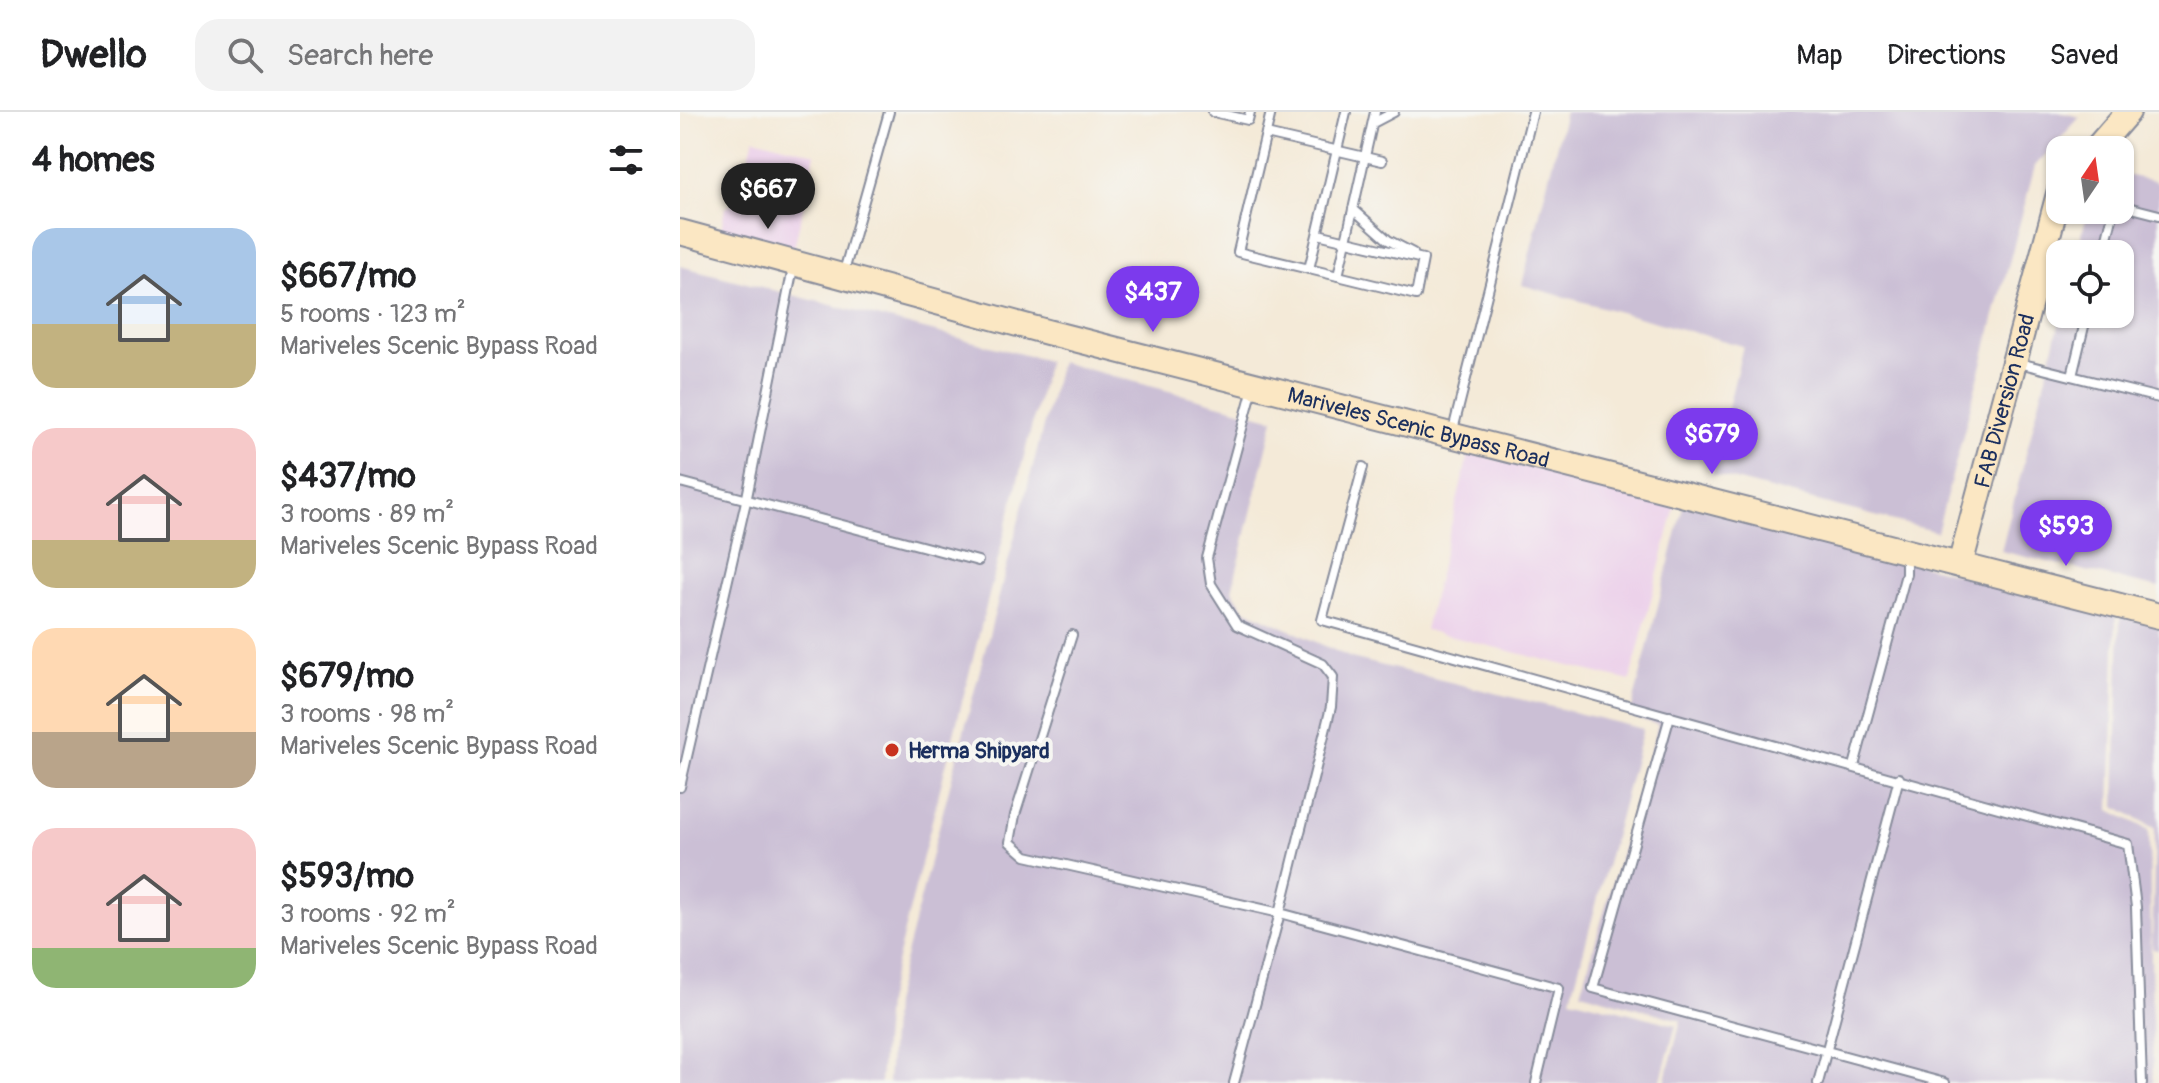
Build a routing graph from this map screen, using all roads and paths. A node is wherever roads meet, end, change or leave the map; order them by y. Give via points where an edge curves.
1 (889, 112) edge
2 (1213, 112) edge
3 (1250, 112) edge
4 (1271, 112) edge
5 (1346, 112) edge
6 (1375, 112) edge
7 (1394, 112) edge
8 (1533, 112) edge
9 (2128, 112) edge
10 (1373, 123) junction
11 (1266, 134) junction
12 (2107, 136) edge
13 (1337, 151) junction
14 (1365, 158) junction
15 (1382, 161) dead end
16 (1353, 209) junction
17 (2134, 209) edge
18 (2159, 215) edge
19 (2051, 224) edge
20 (680, 232) edge
21 (1318, 234) junction
22 (1346, 241) junction
23 (1423, 259) junction
24 (794, 263) junction
25 (1309, 269) junction
26 (843, 276) junction
27 (1338, 276) junction
28 (2084, 328) edge
29 (2014, 361) junction
30 (2072, 376) junction
31 (1254, 385) junction
32 (2159, 398) edge
33 (1451, 435) junction
34 (1363, 467) dead end
35 (680, 482) edge
36 (747, 497) junction
37 (1906, 550) junction
38 (978, 561) dead end
39 (1960, 565) junction
40 (2159, 616) edge
41 (1072, 635) dead end
42 (1670, 716) junction
43 (1854, 766) junction
44 (1899, 778) junction
45 (680, 787) edge
46 (1280, 913) junction
47 (1828, 1051) junction
48 (1234, 1083) edge
49 (1536, 1083) edge
50 (1818, 1083) edge
51 (1945, 1083) edge
52 (2142, 1083) edge

1 - 26 lane
2 - 3 lane via 1248,120
4 - 11 lane
5 - 13 lane
6 - 10 lane
7 - 10 lane
8 - 33 lane
9 - 12 main road
10 - 14 lane
11 - 13 lane
11 - 25 lane via 1238,252
13 - 14 lane
13 - 21 lane
14 - 15 lane
14 - 16 lane
16 - 22 lane
16 - 23 lane via 1388,240
17 - 18 lane
19 - 29 main road, FAB Diversion Road
20 - 24 main road, Mariveles Scenic Bypass Road
21 - 22 lane
21 - 25 lane
22 - 23 lane
22 - 27 lane
23 - 27 lane via 1416,295
24 - 26 main road, Mariveles Scenic Bypass Road
24 - 36 lane
25 - 27 lane
26 - 31 main road, Mariveles Scenic Bypass Road
28 - 30 lane
29 - 30 lane
29 - 39 main road, FAB Diversion Road
30 - 32 lane
31 - 33 main road, Mariveles Scenic Bypass Road
31 - 46 lane via 1207,558 1211,584 1237,625 1323,664 1333,677 1331,707
33 - 37 main road, Mariveles Scenic Bypass Road
34 - 42 lane via 1322,620
35 - 36 lane
36 - 38 lane
36 - 45 lane
37 - 39 main road, Mariveles Scenic Bypass Road
37 - 43 lane via 1906,574
39 - 40 main road, Mariveles Scenic Bypass Road
41 - 46 lane via 1010,842 1026,856
42 - 43 lane
42 - 47 lane via 1593,988
43 - 44 lane
44 - 47 lane
44 - 52 lane via 2128,844 2136,907
46 - 48 lane
46 - 49 lane via 1559,988
47 - 50 lane
47 - 51 lane

